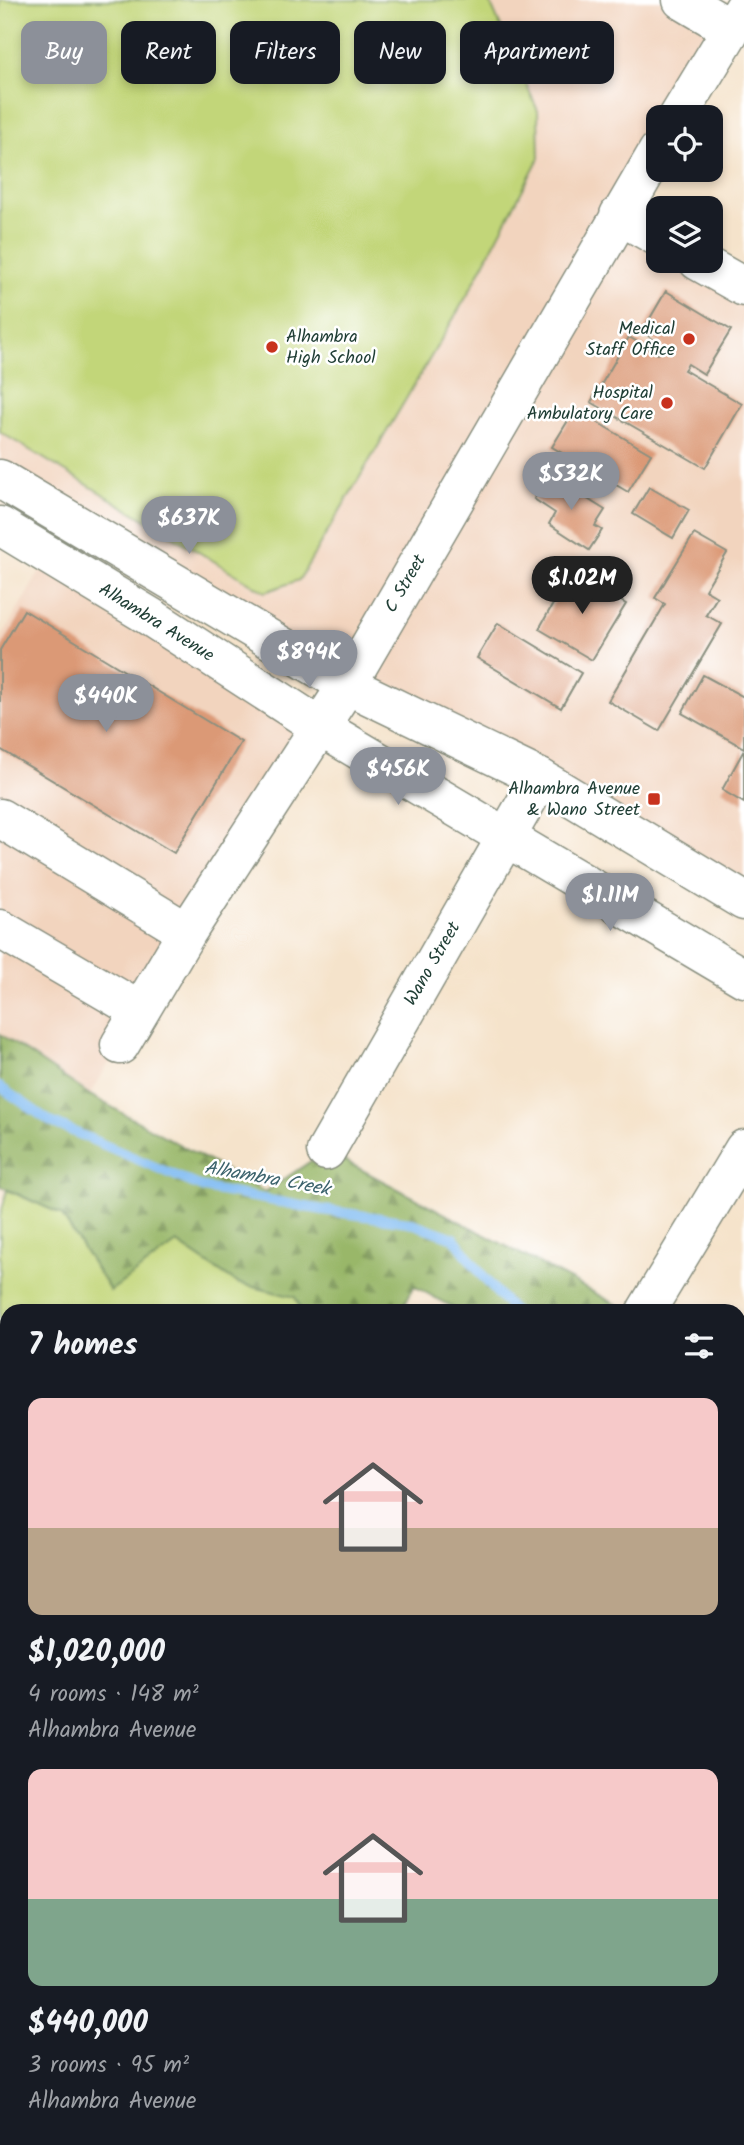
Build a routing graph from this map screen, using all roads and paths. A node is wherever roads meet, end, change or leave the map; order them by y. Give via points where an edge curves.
1 (682, 0) edge
2 (737, 19) edge
3 (685, 105) edge
4 (646, 171) edge
5 (619, 215) junction
6 (646, 230) edge
7 (719, 273) edge
8 (744, 287) edge
9 (0, 479) edge
10 (0, 526) edge
11 (347, 685) junction
12 (320, 727) junction
13 (540, 778) junction
14 (0, 818) edge
15 (507, 836) junction
16 (744, 901) edge
17 (0, 929) edge
18 (187, 932) junction
19 (744, 978) edge
20 (140, 1011) junction
21 (120, 1045) dead end
22 (744, 1149) edge
23 (326, 1151) dead end
24 (650, 1304) edge

1 - 2 street
2 - 3 street
4 - 5 street, C Street
5 - 6 street
5 - 11 street, C Street
7 - 8 street
9 - 11 street
10 - 12 street, Alhambra Avenue
11 - 12 street, C Street
11 - 13 street
12 - 15 street, Alhambra Avenue
12 - 18 street, C Street
13 - 15 street, Wano Street
13 - 16 street
14 - 18 street
15 - 19 street, Alhambra Avenue
15 - 23 street, Wano Street
17 - 20 street
18 - 20 street, C Street
20 - 21 street, C Street
22 - 24 street

